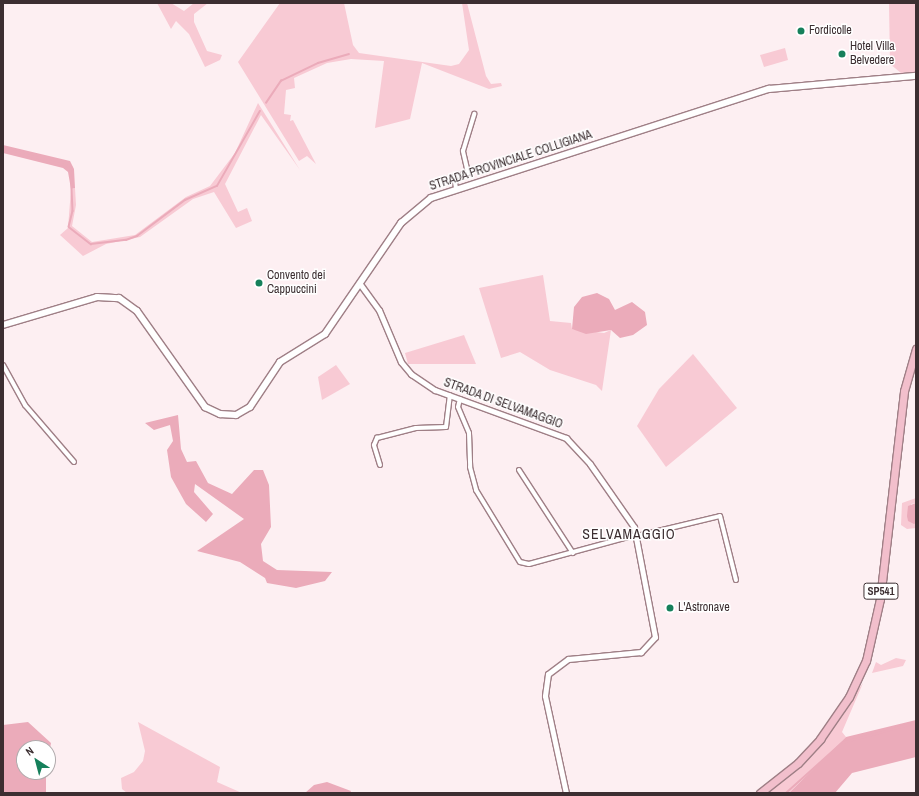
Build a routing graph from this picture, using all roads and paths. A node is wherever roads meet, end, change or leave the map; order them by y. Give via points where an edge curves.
1 (916, 76) edge
2 (474, 114) dead end
3 (456, 188) junction
4 (360, 284) junction
5 (3, 325) edge
6 (916, 349) edge
7 (3, 365) edge
8 (450, 395) junction
9 (460, 398) junction
10 (74, 462) dead end
11 (380, 465) dead end
12 (519, 470) dead end
13 (637, 536) junction
14 (572, 553) junction
15 (736, 580) dead end
16 (566, 793) edge
17 (760, 793) edge

1 - 3 main road, STRADA PROVINCIALE COLLIGIANA via 769,89
2 - 3 street via 463,151 468,173 454,177
3 - 4 main road, STRADA PROVINCIALE COLLIGIANA via 426,201 408,214
4 - 5 main road, STRADA PROVINCIALE COLLIGIANA via 323,337 280,362 250,407 234,415 216,413 203,405 137,311 119,298 97,297
4 - 8 street, STRADA DI SELVAMAGGIO via 379,310 406,369 425,385
6 - 17 main road, SP541 via 904,391 880,600 866,661 846,702 820,739 798,764
7 - 10 street via 25,405
8 - 9 street, STRADA DI SELVAMAGGIO
8 - 11 street via 446,427 416,428 376,439
9 - 13 street, STRADA DI SELVAMAGGIO via 570,441 626,514
9 - 14 street via 458,408 469,433 470,467 476,490 518,560 529,564
12 - 14 street
13 - 14 street
13 - 15 street via 720,516
13 - 16 street, STRADA DI SELVAMAGGIO via 655,622 653,642 635,653 565,660 553,667 546,680 546,703

